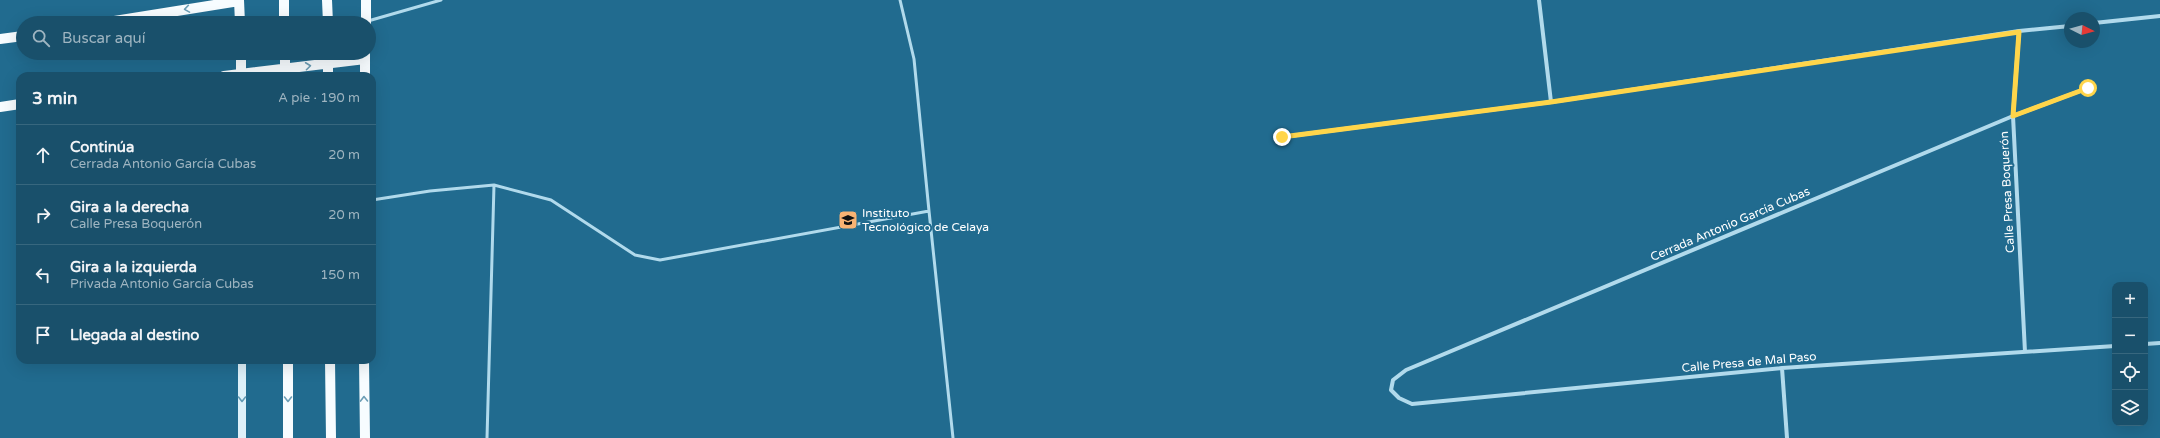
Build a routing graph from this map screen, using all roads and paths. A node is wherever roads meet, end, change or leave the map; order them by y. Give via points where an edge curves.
1 (284, 0) edge
2 (327, 0) edge
3 (366, 0) edge
4 (441, 0) edge
5 (900, 0) edge
6 (1539, 0) edge
7 (239, 1) edge
8 (146, 16) edge
9 (240, 16) edge
10 (284, 16) edge
11 (328, 16) edge
12 (366, 16) edge
13 (2160, 16) edge
14 (376, 19) edge
15 (2100, 22) edge
16 (2064, 27) edge
17 (2019, 32) junction
18 (16, 37) edge
19 (0, 40) edge
20 (241, 60) edge
21 (285, 60) edge
22 (328, 60) edge
23 (339, 60) edge
24 (365, 60) edge
25 (241, 72) edge
26 (261, 72) edge
27 (285, 72) edge
28 (328, 72) edge
29 (365, 72) edge
30 (2088, 88) dead end
31 (1551, 102) junction
32 (16, 105) edge
33 (0, 107) edge
34 (2013, 116) junction
35 (1282, 137) dead end
36 (494, 185) junction
37 (376, 199) edge
38 (929, 211) junction
39 (2160, 343) edge
40 (2148, 344) edge
41 (2112, 346) edge
42 (2025, 352) junction
43 (242, 364) edge
44 (288, 364) edge
45 (330, 364) edge
46 (364, 364) edge
47 (1782, 368) junction
48 (1391, 390) joint
49 (242, 438) edge
50 (288, 438) edge
51 (331, 438) edge
52 (365, 438) edge
53 (487, 438) edge
54 (953, 438) edge
55 (1787, 438) edge

1 - 10 main road
2 - 11 main road
3 - 12 main road
4 - 14 lane
5 - 38 lane via 914,59
6 - 31 street
7 -> 8 main road
7 - 9 main road
13 - 15 street
16 - 17 street
17 - 31 street
17 - 34 street, Calle Presa Boquerón
18 - 19 main road
20 - 25 main road
21 - 27 main road
22 - 28 main road
26 -> 23 main road
24 - 29 main road
30 - 34 street, Cerrada Antonio García Cubas
31 - 35 street
32 - 33 main road
34 - 42 street, Calle Presa Boquerón
34 - 48 street, Cerrada Antonio García Cubas via 1406,370 1393,380
36 - 37 lane
36 - 38 lane via 551,200 634,255 660,260
36 - 53 lane
38 - 54 lane
39 - 40 street
41 - 42 street, Calle Presa de Mal Paso
42 - 47 street, Calle Presa de Mal Paso
43 -> 49 main road
44 -> 50 main road
45 - 51 main road
52 -> 46 main road
47 - 48 street, Calle Presa de Mal Paso via 1412,404 1399,398
47 - 55 street

